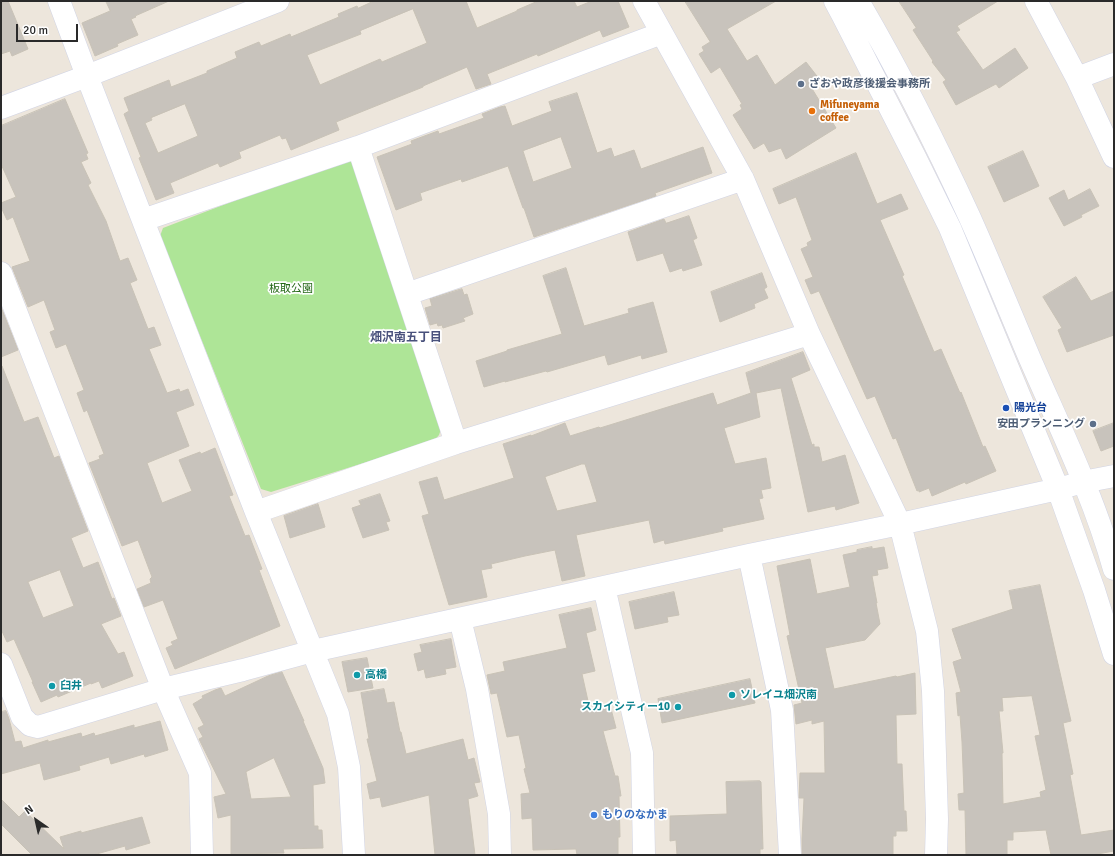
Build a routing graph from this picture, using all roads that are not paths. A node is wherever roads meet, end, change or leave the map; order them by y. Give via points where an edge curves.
1 (59, 1) edge
2 (278, 1) edge
3 (644, 1) edge
4 (835, 1) edge
5 (858, 1) edge
6 (1036, 1) edge
7 (662, 32) junction
8 (1114, 64) edge
9 (87, 76) junction
10 (1077, 78) junction
11 (1, 108) edge
12 (358, 147) junction
13 (1114, 157) edge
14 (743, 179) junction
15 (143, 220) junction
16 (1, 273) edge
17 (407, 294) junction
18 (809, 334) junction
19 (456, 443) junction
20 (1114, 476) edge
21 (1083, 482) junction
22 (1058, 489) junction
23 (256, 512) junction
24 (900, 524) junction
25 (749, 555) junction
26 (1114, 569) edge
27 (604, 588) junction
28 (460, 619) junction
29 (313, 651) junction
30 (1114, 654) edge
31 (1, 664) edge
32 (163, 689) junction
33 (202, 855) edge
34 (354, 855) edge
35 (500, 855) edge
36 (644, 855) edge
37 (790, 855) edge
38 (936, 855) edge

1 - 9 street
2 - 9 street
3 - 7 street
4 - 22 street via 950,228
5 - 21 street via 924,123 970,218
6 - 10 street
7 - 12 street
7 - 14 street
8 - 10 street
9 - 11 street
9 - 15 street
10 - 13 street
12 - 15 street
12 - 17 street
14 - 17 street
14 - 18 street
15 - 23 street
16 - 32 street
17 - 19 street
18 - 19 street
18 - 24 street
19 - 23 street
20 - 21 street
21 - 22 street
21 - 26 street via 1106,539
22 - 24 street
22 - 30 street
23 - 29 street
24 - 25 street
24 - 38 street via 927,631 933,690
25 - 27 street
25 - 37 street via 782,710
27 - 28 street
27 - 36 street via 642,753
28 - 29 street
28 - 35 street via 477,689 499,814
29 - 32 street
29 - 34 street via 338,714 349,767
31 - 32 street via 22,717 30,725 38,727
32 - 33 street via 200,773

